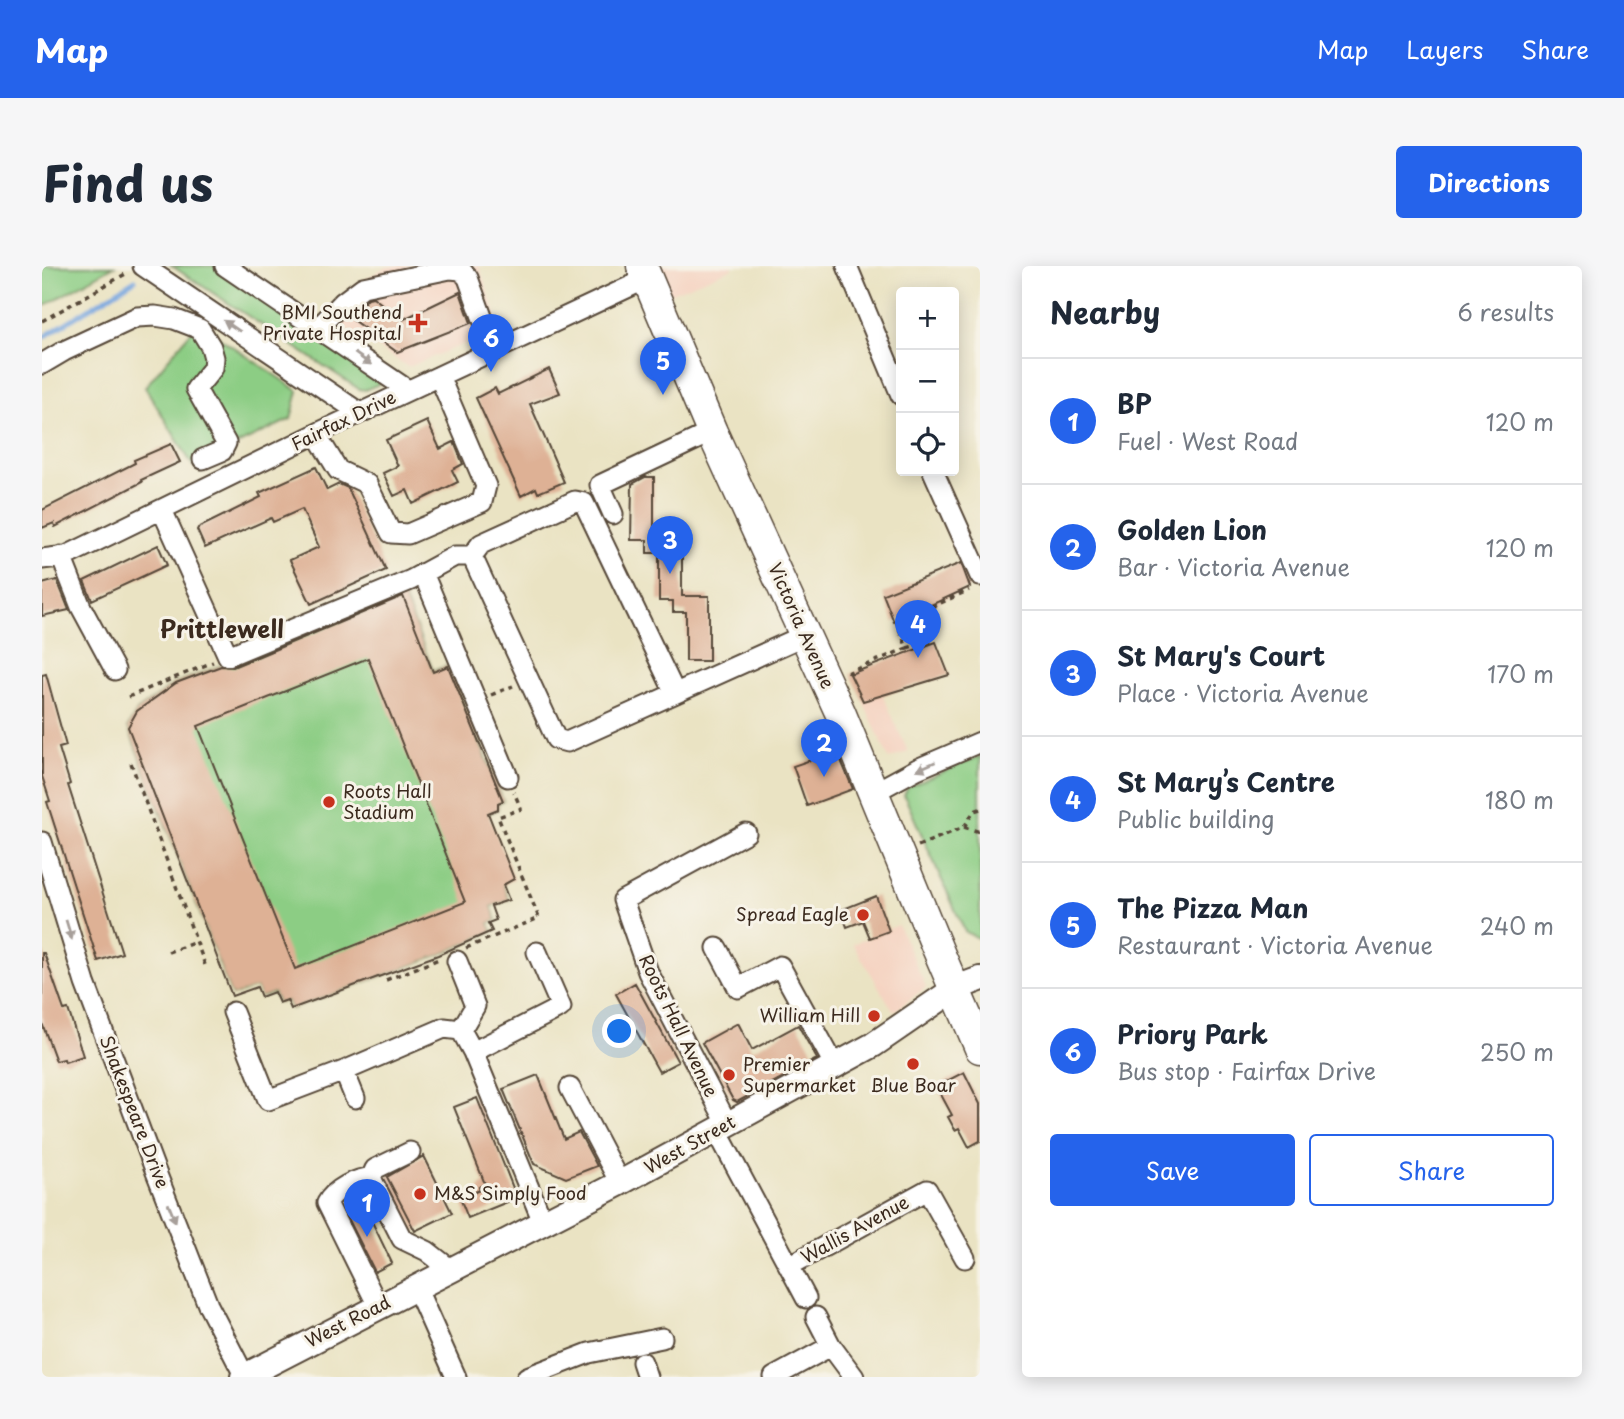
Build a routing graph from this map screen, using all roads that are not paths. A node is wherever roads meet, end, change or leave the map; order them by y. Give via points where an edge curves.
1 (225, 266) edge
2 (847, 266) edge
3 (137, 268) edge
4 (644, 273) edge
5 (318, 328) junction
6 (494, 350) junction
7 (42, 365) edge
8 (439, 376) junction
9 (896, 383) edge
10 (408, 390) junction
11 (329, 391) junction
12 (360, 413) junction
13 (320, 432) junction
14 (712, 432) junction
15 (203, 459) dead end
16 (935, 476) edge
17 (162, 510) junction
18 (613, 514) dead end
19 (980, 529) edge
20 (961, 536) junction
21 (472, 556) junction
22 (52, 558) edge
23 (423, 573) junction
24 (980, 576) edge
25 (805, 635) junction
26 (115, 670) dead end
27 (675, 693) junction
28 (980, 742) edge
29 (508, 777) road end
30 (873, 793) junction
31 (746, 833) dead end
32 (42, 842) edge
33 (717, 948) dead end
34 (537, 952) dead end
35 (457, 955) road end
36 (968, 984) edge
37 (980, 1006) edge
38 (233, 1012) dead end
39 (461, 1030) junction
40 (980, 1048) edge
41 (473, 1052) junction
42 (835, 1066) junction
43 (344, 1071) junction
44 (570, 1088) dead end
45 (355, 1098) dead end
46 (722, 1128) junction
47 (410, 1152) dead end
48 (371, 1178) junction
49 (620, 1183) junction
50 (542, 1222) junction
51 (965, 1258) dead end
52 (789, 1266) junction
53 (450, 1269) junction
54 (416, 1287) junction
55 (806, 1298) dead end
56 (378, 1306) junction
57 (816, 1317) dead end
58 (662, 1338) dead end
59 (831, 1346) junction
60 (853, 1376) edge
61 (244, 1377) edge
62 (456, 1377) edge
63 (527, 1377) edge
64 (774, 1377) edge

1 - 5 street
2 - 9 street
11 -> 3 street
4 - 6 street, Fairfax Drive
4 - 14 highway, Victoria Avenue
5 - 6 street via 363,287 450,269 468,278
5 -> 10 street
6 - 8 street, Fairfax Drive
7 - 15 street via 137,317 174,319 200,329 214,358 213,368 196,389 226,443 222,451
8 - 10 street, Fairfax Drive
8 - 13 street via 486,486 482,502 408,534 391,533 367,484 338,470
10 - 12 street, Fairfax Drive
11 - 12 street
11 - 13 street via 332,406
12 - 13 street, Fairfax Drive
13 - 17 street, Fairfax Drive
14 - 18 street via 600,485
14 - 25 highway, Victoria Avenue
16 - 20 street
17 - 22 street, Fairfax Drive via 66,556
17 - 23 street via 228,656
19 - 20 street
20 - 24 street
21 - 23 street via 455,556
21 - 27 street via 556,739 567,742
21 - 27 street via 481,544 575,501 584,503
22 - 26 street
23 - 29 street
25 - 27 street
25 - 30 highway, Victoria Avenue
28 -> 30 street
30 - 36 highway, Victoria Avenue via 898,855
31 - 46 street, Roots Hall Avenue via 623,901 648,972
32 -> 61 street, Shakespeare Drive via 85,983 154,1167 208,1305
33 - 42 street via 738,988 780,965
34 - 41 street via 561,1007
35 - 39 street via 475,1006
36 - 37 highway, Victoria Avenue
36 - 40 highway, Victoria Avenue via 969,1026
36 - 42 main road, West Street
38 - 43 street via 268,1100
39 - 41 street
39 - 43 street via 444,1028
41 - 50 street
42 - 46 main road, West Street
43 - 45 street
44 - 49 street
46 - 49 main road, West Street
46 - 52 street
47 - 48 street via 375,1169
48 - 53 street via 402,1239
48 - 56 street via 331,1194 327,1203
49 - 50 main road, West Street
50 - 53 main road, West Street
51 - 52 street, Wallis Avenue via 927,1191
52 - 55 street
53 - 54 main road, West Street
54 - 56 main road, West Road
54 - 62 street
56 - 61 main road, West Road
57 - 59 street
58 - 63 street via 589,1353
59 - 60 street
59 - 64 street

